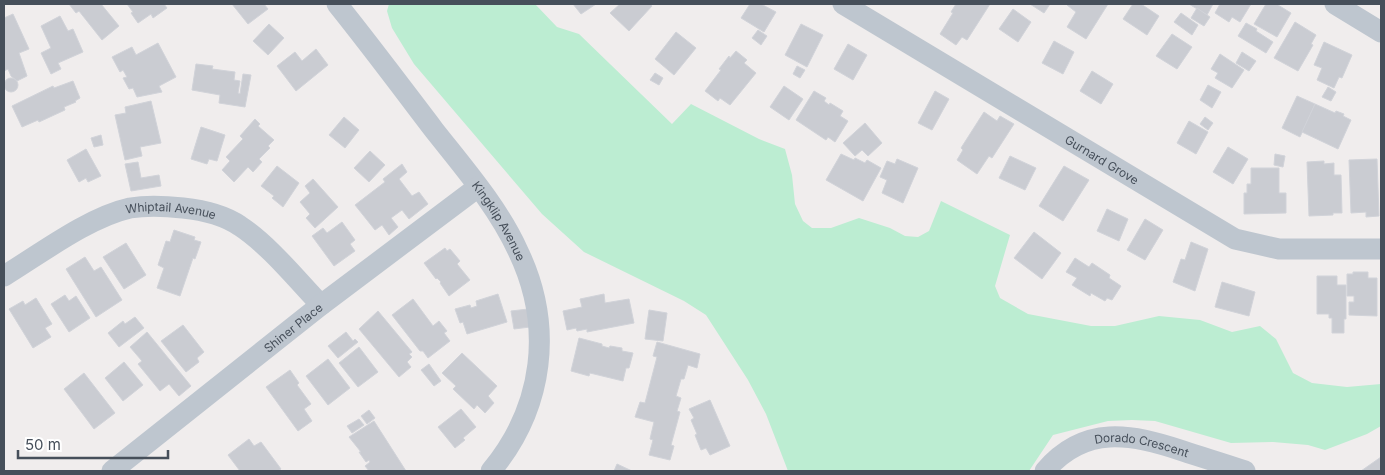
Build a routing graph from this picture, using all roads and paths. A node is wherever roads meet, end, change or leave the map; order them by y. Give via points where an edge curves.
1 (843, 4) edge
2 (1334, 4) edge
3 (340, 5) edge
4 (1381, 32) edge
5 (478, 187) junction
6 (1381, 249) edge
7 (4, 276) edge
8 (321, 305) junction
9 (112, 471) edge
10 (491, 471) edge
11 (1045, 471) edge
12 (1246, 471) edge

1 - 6 street, Gurnard Grove via 1235,239 1279,249
2 - 4 street
3 - 5 street, Kingklip Avenue
5 - 8 street, Shiner Place
5 - 10 street, Kingklip Avenue via 518,250 529,277 539,336 538,366 528,410 519,431
7 - 8 street, Whiptail Avenue via 108,215 130,208 173,206 196,209 239,225 255,237
8 - 9 street, Shiner Place
11 - 12 street, Dorado Crescent via 1059,456 1078,445 1122,436 1148,440

